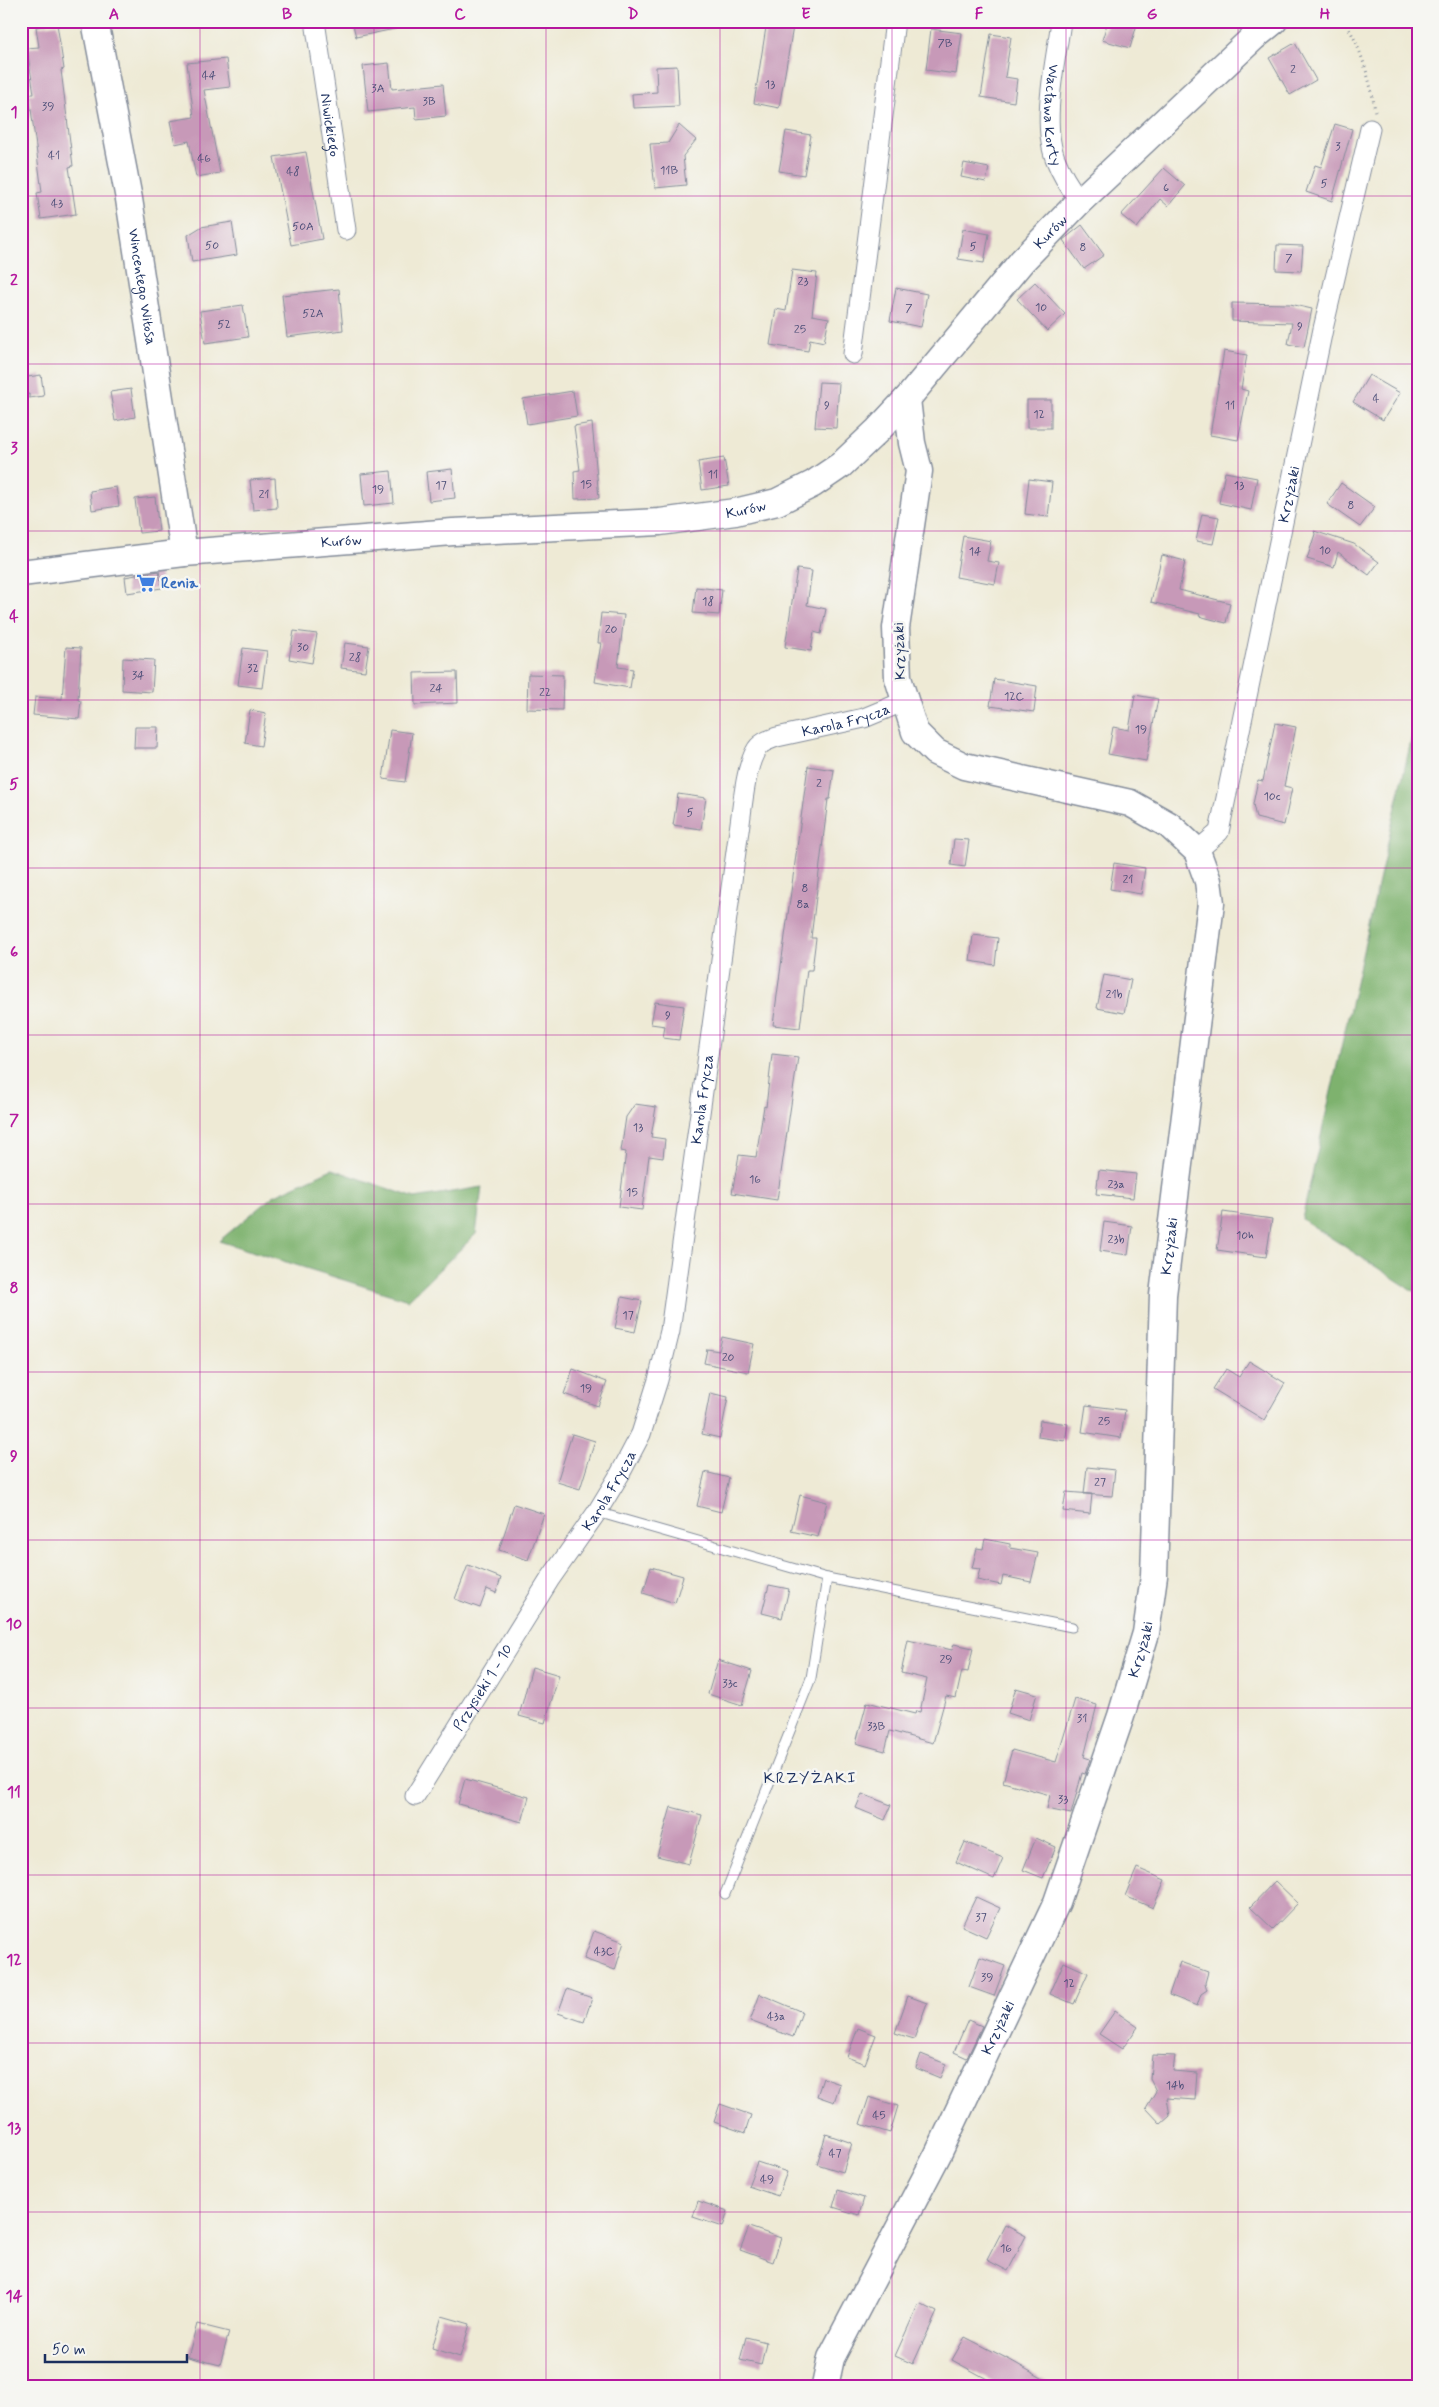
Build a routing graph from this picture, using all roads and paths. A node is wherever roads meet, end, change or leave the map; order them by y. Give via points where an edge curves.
1 (94, 21) edge
2 (315, 21) edge
3 (895, 21) edge
4 (1061, 21) edge
5 (1274, 21) edge
6 (1344, 21) edge
7 (1370, 129) joint
8 (1080, 201) junction
9 (346, 230) dead end
10 (853, 354) dead end
11 (907, 399) junction
12 (878, 430) junction
13 (912, 443) junction
14 (184, 553) junction
15 (21, 573) edge
16 (905, 701) junction
17 (1197, 851) junction
18 (597, 1512) junction
19 (827, 1578) junction
20 (550, 1579) joint
21 (1072, 1627) dead end
22 (415, 1796) dead end
23 (725, 1894) dead end
24 (826, 2386) edge

1 - 14 street, Wincentego Witosa via 129,199
2 - 9 street, Niwickiego
3 - 10 street
4 - 8 street, Wacława Korty via 1050,133 1055,157 1066,182
5 - 8 street, Kurów
6 - 7 path via 1359,53 1374,99 1376,120
7 - 17 street, Krzyżaki via 1323,329 1219,832
8 - 11 street, Kurów via 1022,261
11 - 12 street, Kurów
11 - 13 street, Krzyżaki
12 - 13 street
12 - 14 street, Kurów via 841,464 812,484 777,502 735,512 660,522 444,533
13 - 16 street, Krzyżaki via 919,471 896,628 898,678
14 - 15 street, Kurów
16 - 17 street, Krzyżaki via 915,732 935,752 964,766 1130,803 1169,825
16 - 18 street, Karola Frycza via 864,718 766,740 755,752 746,782 670,1331 641,1434
17 - 24 street, Krzyżaki via 1208,881 1211,903 1163,1295 1154,1576 1146,1633 1057,1902 938,2154 835,2350
18 - 19 lane
18 - 20 street, Karola Frycza
19 - 21 lane
19 - 23 lane via 810,1678
20 - 22 street, Przysieki 1 - 10

